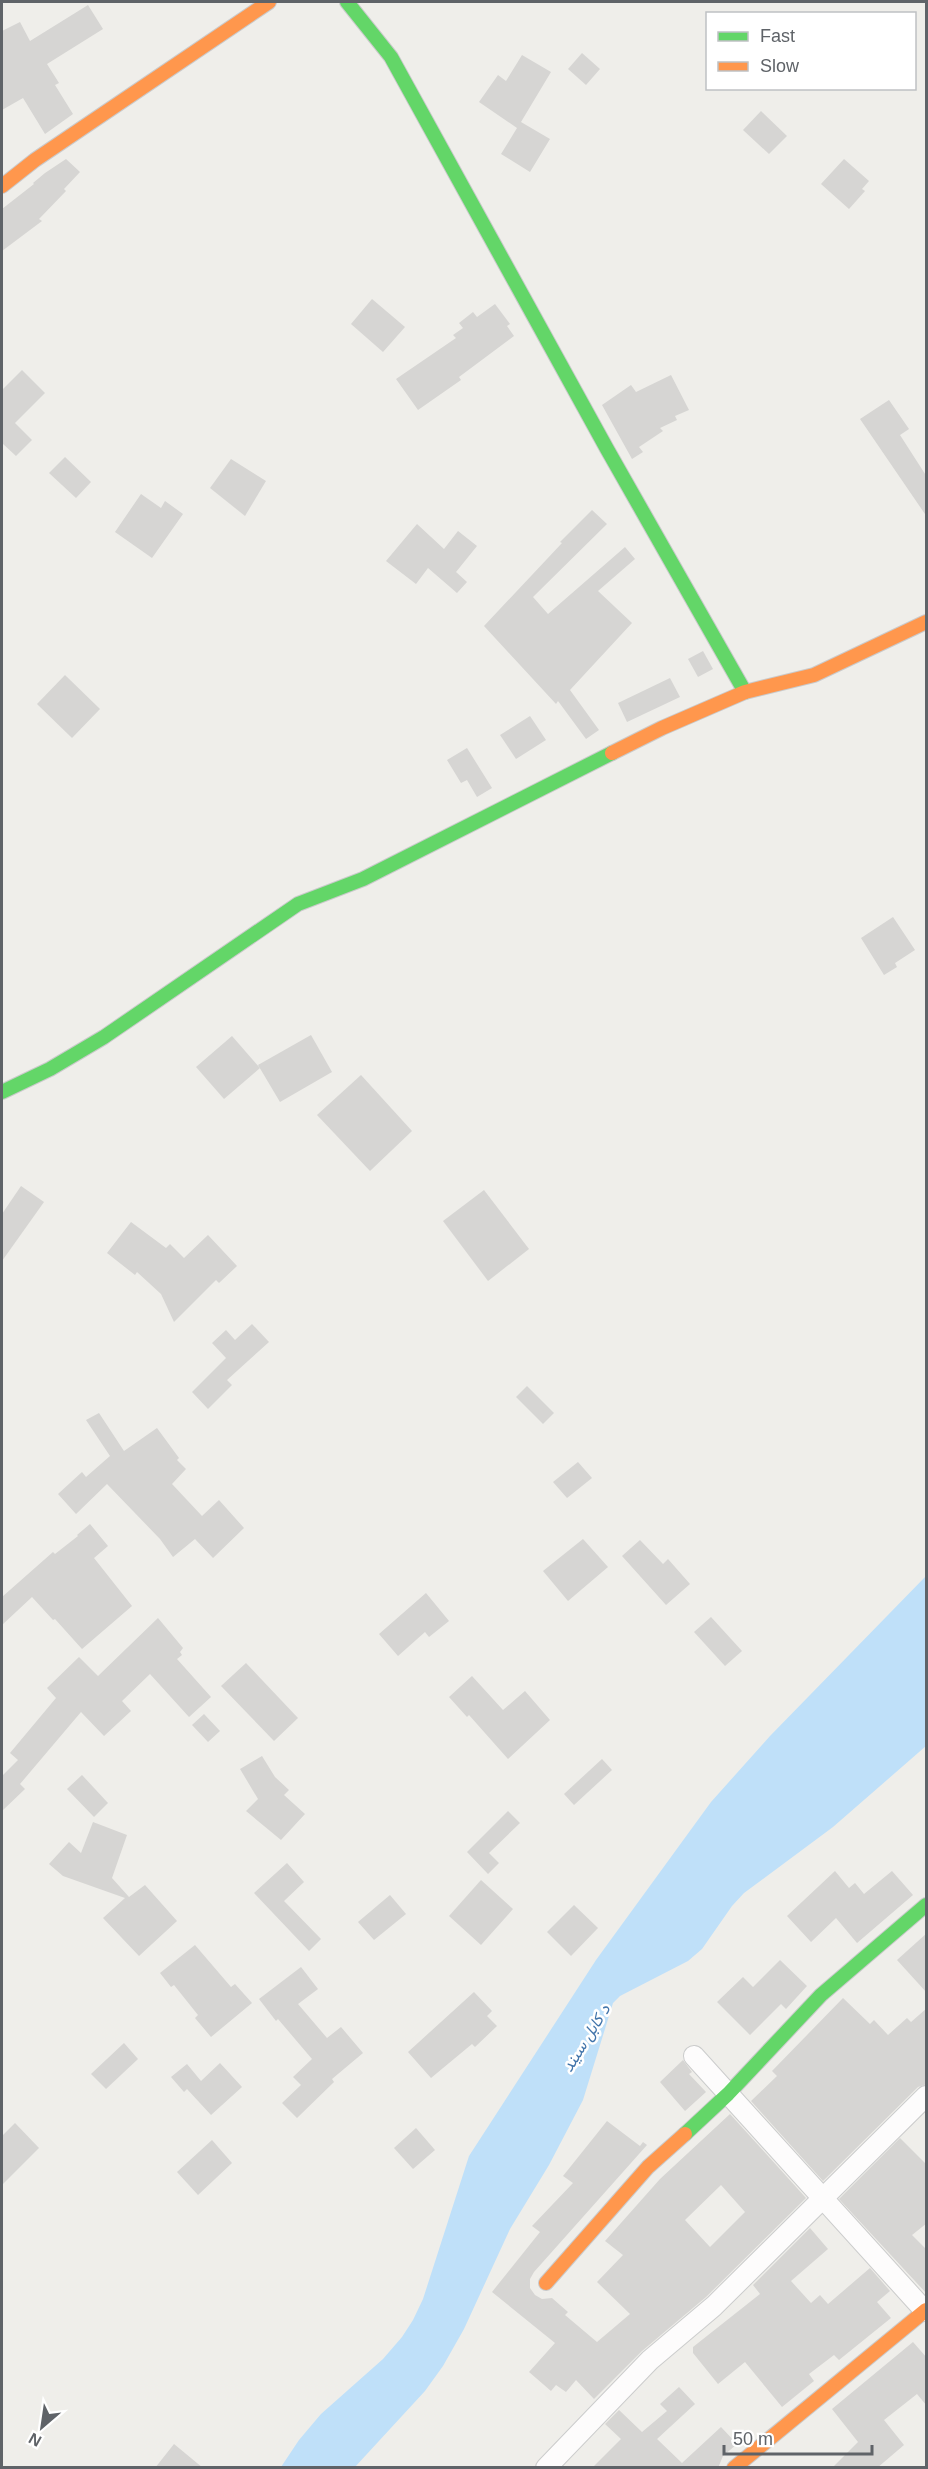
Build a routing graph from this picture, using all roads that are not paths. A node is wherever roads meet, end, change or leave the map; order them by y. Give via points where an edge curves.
1 (269, 2) edge
2 (347, 2) edge
3 (2, 186) edge
4 (927, 622) edge
5 (745, 692) junction
6 (2, 1092) edge
7 (927, 1905) edge
8 (694, 2056) dead end
9 (728, 2094) junction
10 (927, 2096) edge
11 (823, 2199) junction
12 (546, 2283) dead end
13 (926, 2310) edge
14 (546, 2468) edge
15 (734, 2468) edge

1 - 3 street
2 - 5 street via 391,57
4 - 5 street via 814,675
5 - 6 street via 662,728 363,879 298,904 104,1038
7 - 9 street via 821,1995
8 - 9 street
9 - 11 street
9 - 12 street via 648,2167
10 - 11 street
11 - 13 street
11 - 14 street via 714,2306 650,2360
13 - 15 street

